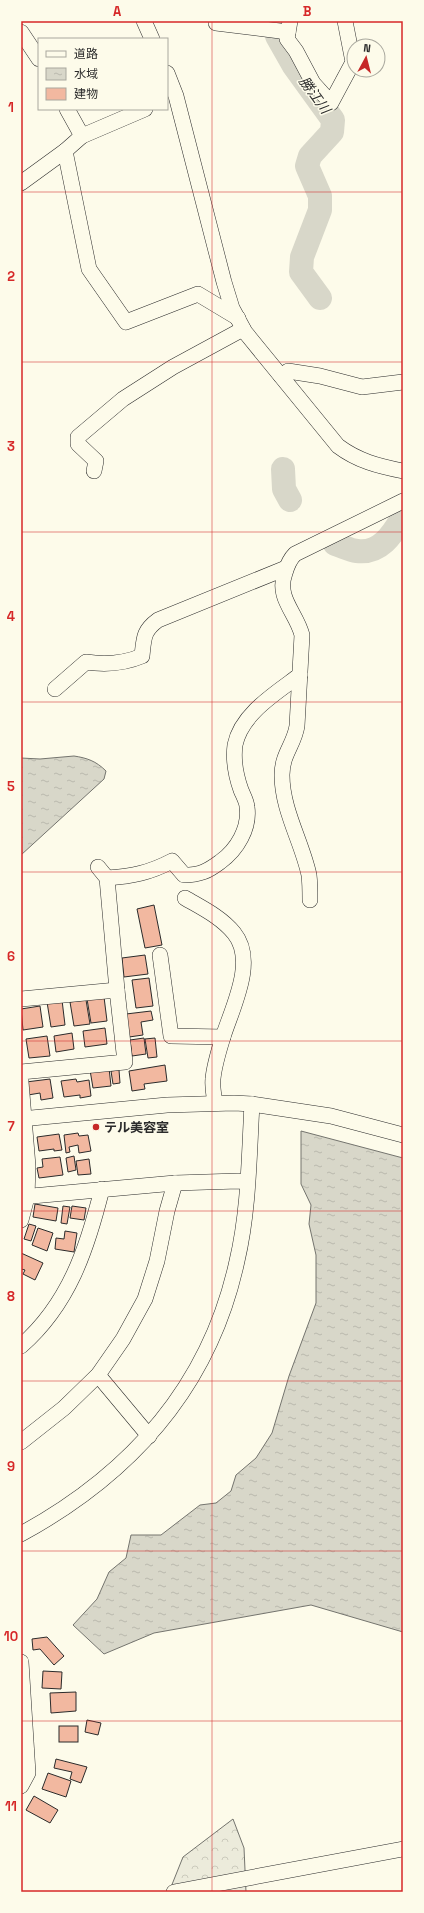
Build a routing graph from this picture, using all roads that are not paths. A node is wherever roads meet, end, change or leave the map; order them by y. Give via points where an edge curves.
1 (144, 21) edge
2 (345, 21) edge
3 (216, 23) dead end
4 (284, 29) edge
5 (21, 32) edge
6 (152, 38) edge
7 (38, 58) edge
8 (168, 78) edge
9 (172, 98) edge
10 (68, 110) edge
11 (143, 110) edge
12 (82, 136) junction
13 (65, 151) junction
14 (21, 183) edge
15 (240, 323) junction
16 (281, 376) junction
17 (403, 382) edge
18 (94, 471) dead end
19 (403, 471) edge
20 (403, 501) edge
21 (286, 568) junction
22 (300, 675) junction
23 (56, 689) dead end
24 (185, 898) dead end
25 (310, 900) dead end
26 (160, 955) dead end
27 (117, 990) junction
28 (21, 1000) edge
29 (223, 1037) junction
30 (21, 1072) edge
31 (21, 1082) edge
32 (215, 1103) junction
33 (252, 1104) junction
34 (22, 1119) edge
35 (403, 1135) edge
36 (247, 1182) junction
37 (175, 1183) junction
38 (102, 1189) junction
39 (24, 1197) edge
40 (21, 1220) edge
41 (21, 1346) edge
42 (98, 1375) junction
43 (149, 1436) junction
44 (22, 1438) edge
45 (21, 1534) edge
46 (21, 1662) edge
47 (21, 1786) edge
48 (403, 1849) edge
49 (174, 1892) edge

1 - 6 street
2 - 4 street via 353,62 330,103 313,83 296,51 287,40
3 - 4 street
5 - 7 street
8 - 9 street
9 - 15 street via 224,282
10 - 12 street
11 - 12 street
12 - 13 street
13 - 14 street
13 - 15 street via 89,268 126,322 198,294
15 - 16 street
15 - 18 street via 129,395 78,437 78,444 96,461
16 - 17 street via 288,371 362,387
16 - 19 street via 338,446 368,464
20 - 21 street via 295,554
21 - 22 street via 282,593 302,635
21 - 23 street via 158,620 148,627 142,656 117,663 86,662
22 - 25 street via 296,737 283,758 282,776 285,798 309,876
22 - 27 street via 271,696 241,729 235,745 234,763 247,807 246,822 243,834 228,856 197,875 184,875 172,861 157,869 133,876 102,872
24 - 29 street via 219,918 235,934 243,952 237,999
26 - 29 street via 171,1036
27 - 28 street
27 - 30 street via 125,1062
29 - 32 street via 213,1079
31 - 34 street
32 - 33 street
32 - 34 street
33 - 35 street via 330,1116
33 - 36 street
34 - 39 street via 28,1166
36 - 37 street
36 - 43 street via 237,1261 216,1325 187,1384
37 - 38 street
37 - 42 street via 157,1261 145,1299 123,1339
38 - 39 street
38 - 41 street via 77,1270 61,1300 30,1339
39 - 40 street
42 - 43 street
42 - 44 street via 64,1408
43 - 45 street via 110,1475 79,1500
46 - 47 street via 28,1773
48 - 49 street

